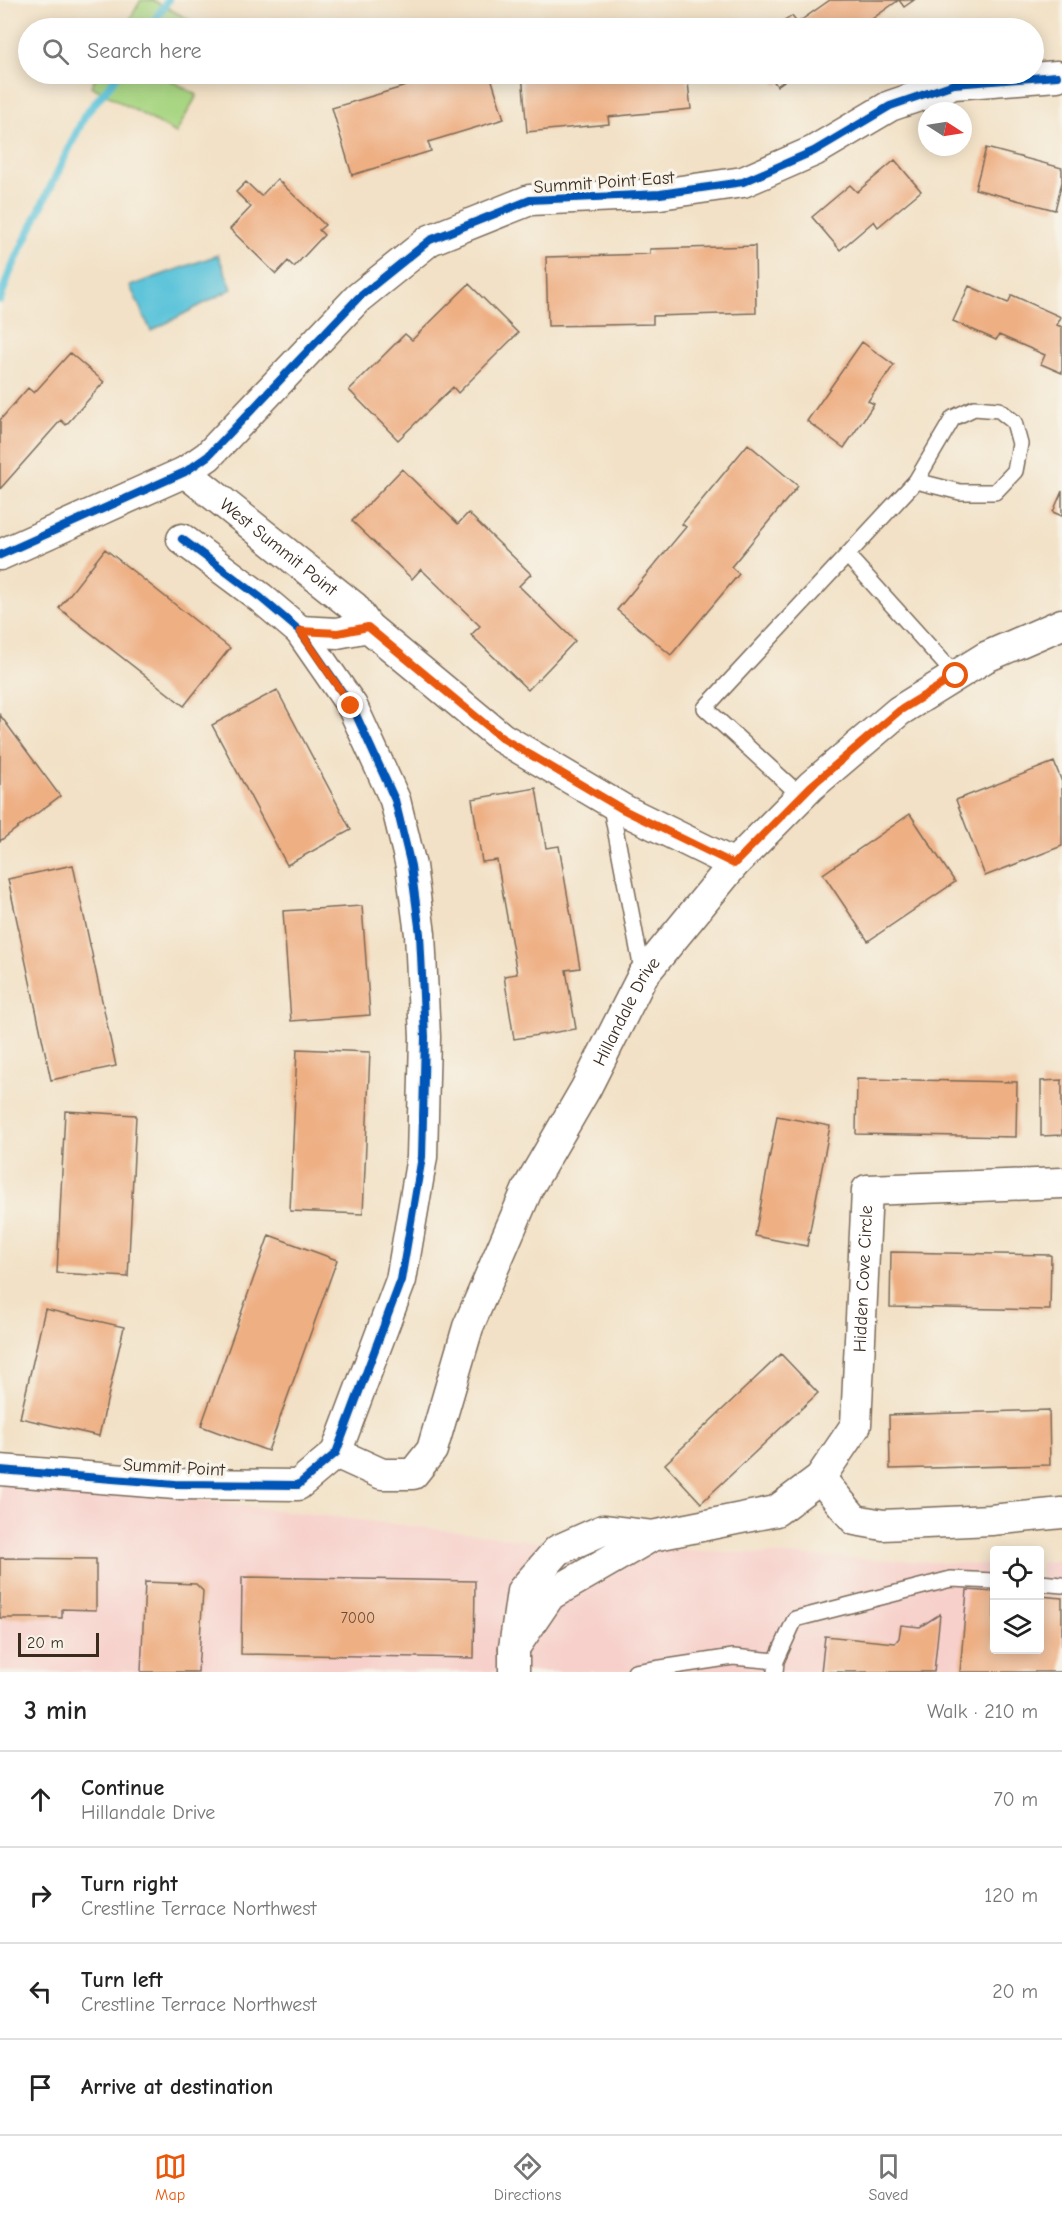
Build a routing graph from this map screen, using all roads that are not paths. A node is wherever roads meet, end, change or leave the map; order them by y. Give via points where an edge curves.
1 (1057, 76) dead end
2 (1044, 77) edge
3 (954, 84) edge
4 (185, 472) junction
5 (916, 481) junction
6 (182, 539) dead end
7 (0, 555) edge
8 (846, 555) junction
9 (1062, 624) edge
10 (368, 627) junction
11 (300, 631) junction
12 (956, 676) junction
13 (801, 796) junction
14 (610, 802) junction
15 (734, 864) junction
16 (643, 975) junction
17 (1062, 1183) edge
18 (336, 1453) junction
19 (0, 1470) edge
20 (820, 1478) junction
21 (1062, 1514) edge
22 (990, 1581) edge
23 (1044, 1583) edge
24 (1062, 1585) edge
25 (514, 1660) edge
26 (699, 1667) edge
27 (775, 1667) edge
28 (635, 1672) edge

1 - 2 street, Summit Point East
3 - 4 street, Summit Point East via 890,106 814,152 743,182 660,194 530,200 430,240 358,298 208,456
4 - 7 street, Summit Point East
4 - 10 street, West Summit Point via 354,607
5 - 5 lane via 953,418 974,408 999,410 1014,422 1020,444 1015,471 995,492 960,492
5 - 8 lane
6 - 11 street
8 - 12 lane
8 - 13 lane via 705,708
9 - 12 street, Hillandale Drive via 986,657
10 - 11 street via 338,633
10 - 14 street, West Summit Point via 502,738
11 - 18 street via 351,706 395,800 411,866 420,934 424,1037 422,1157 401,1280
12 - 13 street, Hillandale Drive via 899,711
13 - 15 street, Hillandale Drive
14 - 15 street, West Summit Point
14 - 16 lane
15 - 16 street, Hillandale Drive
16 - 18 street, Hillandale Drive via 586,1088 528,1188 468,1328 432,1450 413,1474 382,1474
17 - 20 street, Hidden Cove Circle via 867,1190 856,1425
18 - 19 street, Summit Point via 298,1485 176,1484
20 - 21 street via 855,1520 883,1525
20 - 25 street, Hidden Cove Circle via 776,1510 652,1536 603,1530 558,1550 522,1591
22 - 27 lane via 951,1579 795,1619
23 - 24 lane
26 - 27 lane via 733,1657
26 - 28 lane

